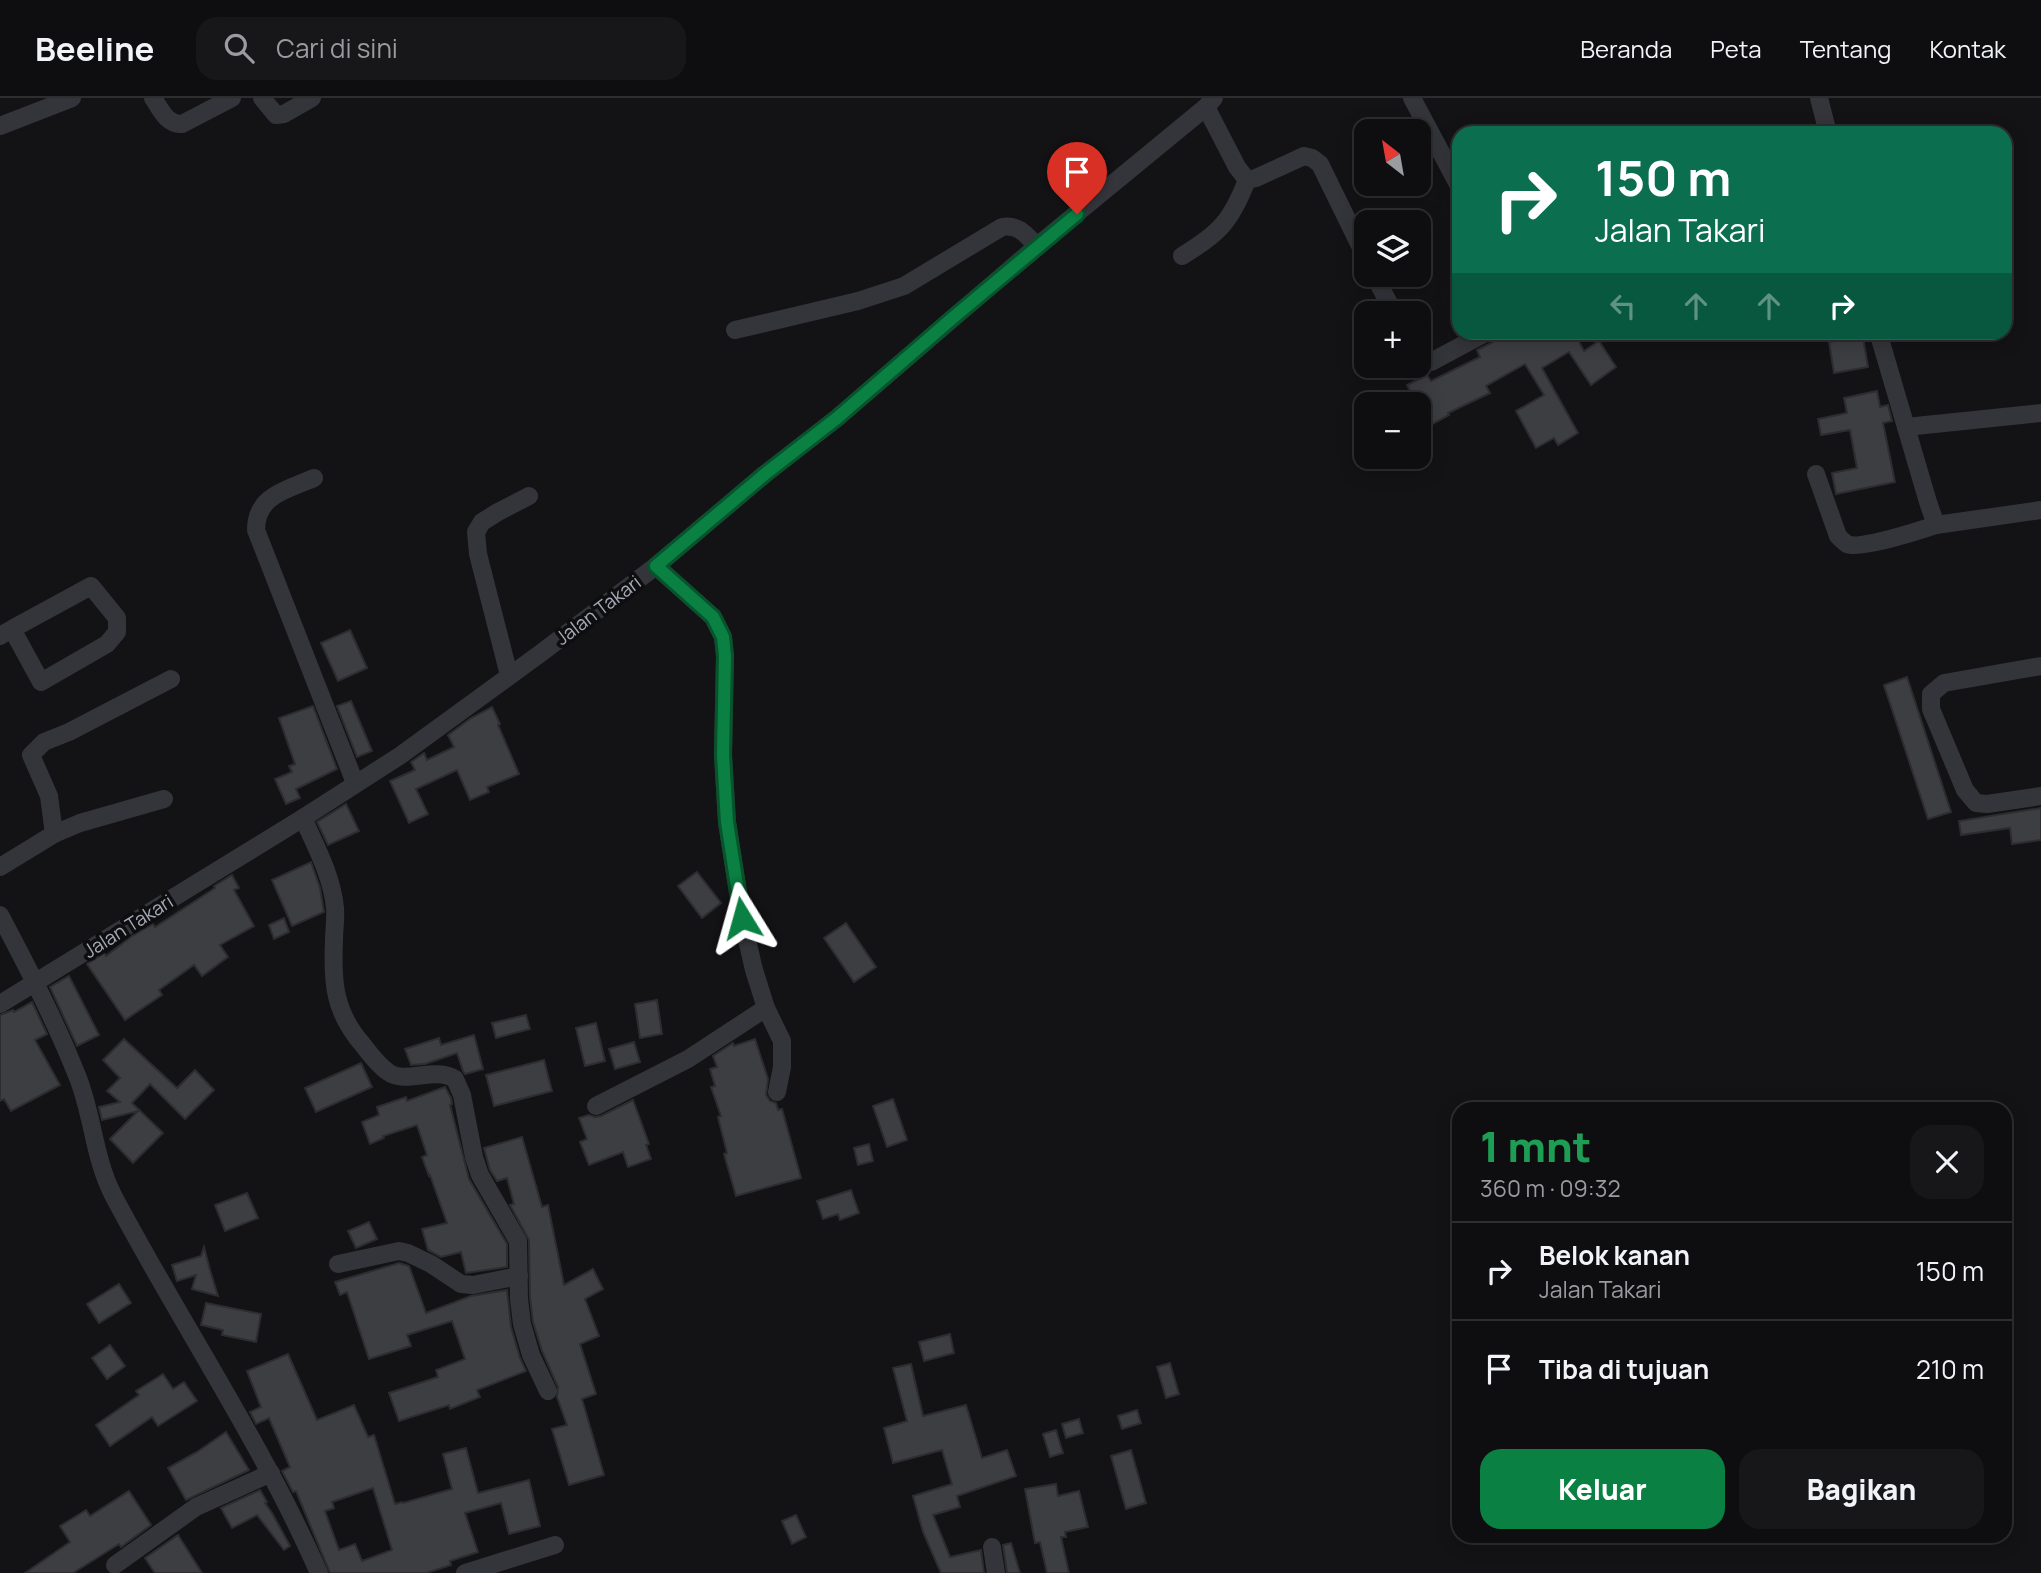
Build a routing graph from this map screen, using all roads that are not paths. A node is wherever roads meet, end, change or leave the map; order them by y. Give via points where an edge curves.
1 (72, 98) edge
2 (153, 98) edge
3 (232, 98) edge
4 (262, 98) edge
5 (312, 98) edge
6 (1412, 98) edge
7 (1819, 98) edge
8 (1210, 103) edge
9 (1826, 126) edge
10 (0, 127) edge
11 (1452, 173) edge
12 (1247, 180) junction
13 (1354, 233) edge
14 (1037, 246) junction
15 (1181, 256) dead end
16 (735, 330) dead end
17 (1472, 340) edge
18 (1880, 340) edge
19 (1431, 362) edge
20 (2041, 413) edge
21 (1906, 427) junction
22 (1816, 474) dead end
23 (314, 478) dead end
24 (529, 496) dead end
25 (2041, 510) edge
26 (1936, 525) junction
27 (656, 566) junction
28 (6, 632) edge
29 (2041, 666) edge
30 (509, 675) junction
31 (171, 679) dead end
32 (355, 783) junction
33 (2041, 796) edge
34 (164, 799) dead end
35 (303, 818) junction
36 (54, 834) junction
37 (0, 867) edge
38 (0, 915) edge
39 (35, 983) junction
40 (0, 1004) edge
41 (766, 1008) junction
42 (777, 1092) dead end
43 (596, 1105) dead end
44 (338, 1264) dead end
45 (519, 1276) junction
46 (548, 1391) dead end
47 (271, 1473) junction
48 (555, 1545) dead end
49 (992, 1547) dead end
50 (115, 1565) dead end
51 (319, 1573) edge
52 (465, 1573) edge
53 (996, 1573) edge

1 - 10 street
2 - 3 street via 175,125
4 - 5 street via 276,115
6 - 11 street
7 - 9 street
8 - 12 street
8 - 14 street, Jalan Takari
12 - 13 street via 1304,156 1312,158 1320,164
12 - 15 street via 1224,225
14 - 16 street via 1020,229 1002,227 904,286
14 - 27 street, Jalan Takari
17 - 19 street
18 - 21 street
20 - 21 street
21 - 26 street
22 - 26 street via 1830,516 1846,544
23 - 32 street via 270,497 259,513 256,530
24 - 30 street via 482,522 476,532
25 - 26 street
27 - 30 street, Jalan Takari
27 - 41 street via 713,617 723,637 727,822 742,918
28 - 28 street via 91,586 117,618 117,632 107,644 41,682
29 - 33 street via 1944,683 1931,694 1931,709 1965,790 1976,803
30 - 32 street, Jalan Takari
31 - 36 street via 44,742 31,755 49,796
32 - 35 street, Jalan Takari
34 - 36 street
35 - 39 street, Jalan Takari
35 - 45 street via 331,888 333,967 342,1017 393,1075 443,1073 455,1079 480,1175 519,1241
36 - 37 street
38 - 39 street
39 - 40 street, Jalan Takari
39 - 47 street via 79,1079 112,1192
41 - 42 street via 782,1041
41 - 43 street via 688,1059
44 - 45 street via 399,1251 431,1264 461,1284
45 - 46 street via 522,1324
47 - 50 street via 196,1507
47 - 51 street
48 - 52 street
49 - 53 street

